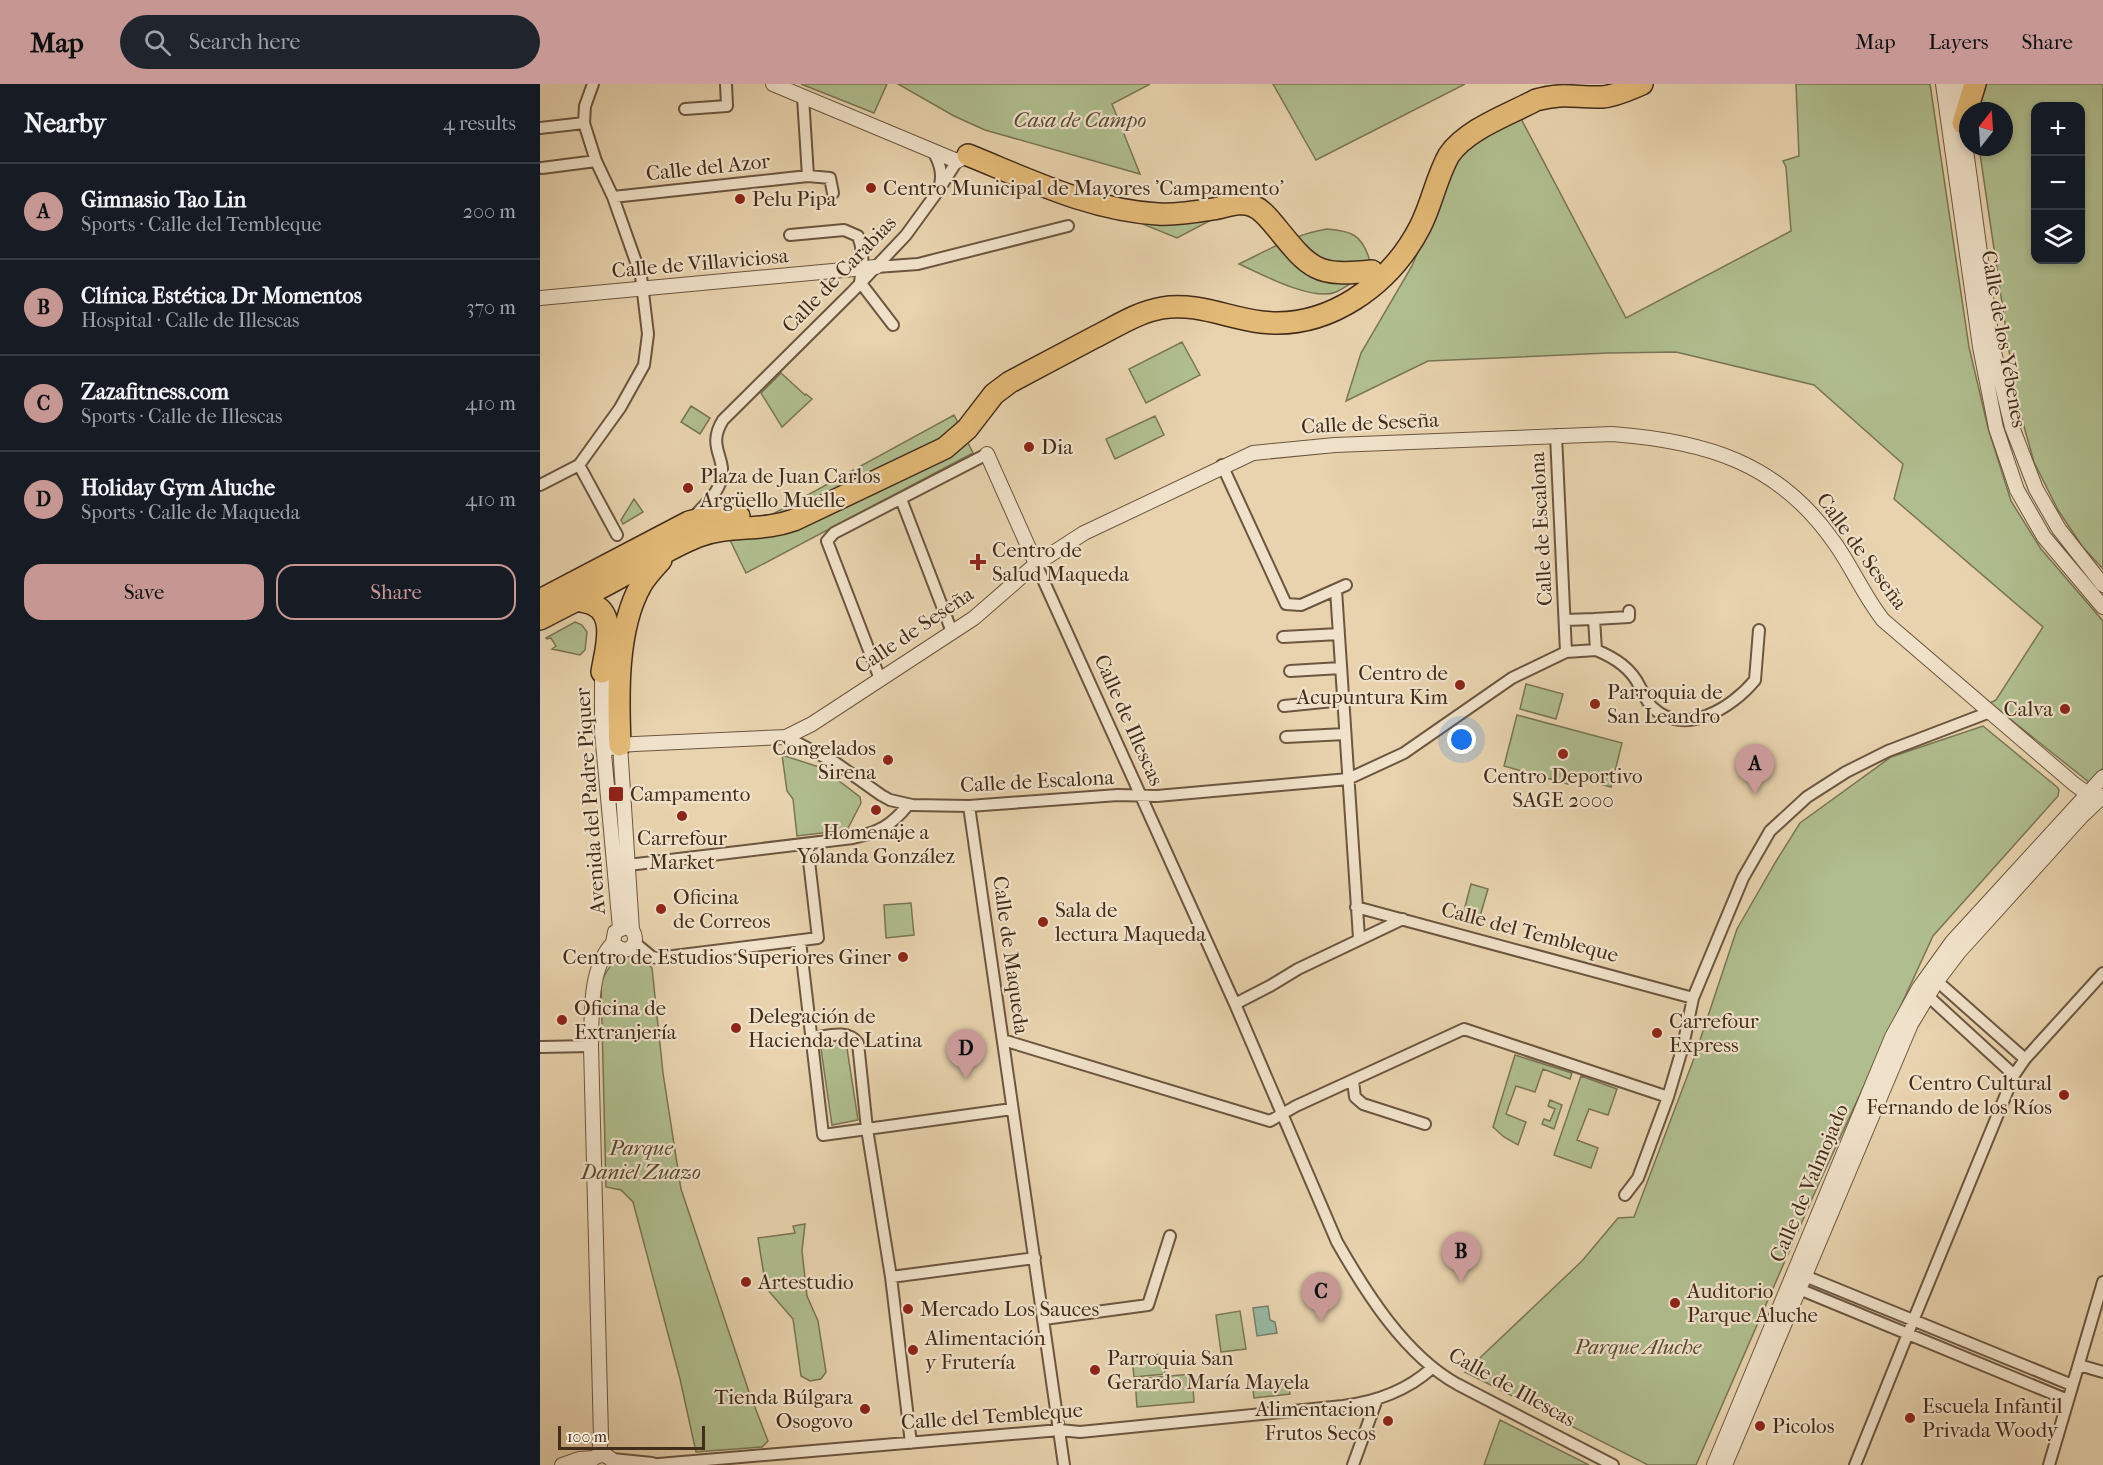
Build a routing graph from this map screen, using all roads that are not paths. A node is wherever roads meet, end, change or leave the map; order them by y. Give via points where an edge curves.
1 (593, 84) edge
2 (726, 84) edge
3 (773, 84) edge
4 (1607, 84) edge
5 (1642, 84) edge
6 (1943, 84) edge
7 (1957, 84) edge
8 (1975, 84) edge
9 (803, 97) junction
10 (1960, 102) edge
11 (1969, 102) edge
12 (685, 109) dead end
13 (584, 123) junction
14 (540, 128) edge
15 (928, 149) junction
16 (1968, 156) edge
17 (962, 158) junction
18 (596, 161) junction
19 (542, 168) dead end
20 (808, 176) junction
21 (938, 191) junction
22 (832, 193) dead end
23 (612, 197) junction
24 (1068, 226) dead end
25 (790, 235) dead end
26 (1372, 271) junction
27 (866, 272) junction
28 (643, 289) junction
29 (540, 298) edge
30 (893, 324) dead end
31 (1556, 435) junction
32 (987, 454) joint
33 (579, 465) junction
34 (1222, 465) junction
35 (540, 485) edge
36 (901, 499) junction
37 (694, 529) junction
38 (617, 535) dead end
39 (669, 550) junction
40 (1036, 564) junction
41 (2103, 585) edge
42 (540, 600) edge
43 (575, 600) junction
44 (2103, 608) edge
45 (1629, 611) dead end
46 (540, 619) edge
47 (1594, 619) junction
48 (1565, 620) junction
49 (1759, 630) dead end
50 (952, 632) junction
51 (1339, 634) junction
52 (1283, 637) dead end
53 (1596, 650) junction
54 (614, 651) junction
55 (1566, 652) junction
56 (1341, 668) junction
57 (1290, 671) dead end
58 (602, 672) joint
59 (880, 679) junction
60 (1343, 700) junction
61 (1284, 705) dead end
62 (1990, 712) junction
63 (1345, 734) junction
64 (786, 737) junction
65 (1287, 737) dead end
66 (612, 748) junction
67 (2103, 777) edge
68 (1348, 779) junction
69 (1139, 795) junction
70 (2096, 797) edge
71 (908, 805) junction
72 (969, 806) junction
73 (807, 844) junction
74 (628, 864) junction
75 (1356, 907) junction
76 (1403, 919) junction
77 (629, 934) junction
78 (1359, 938) junction
79 (800, 941) junction
80 (613, 943) junction
81 (2103, 973) edge
82 (1933, 977) junction
83 (1928, 996) junction
84 (1693, 998) junction
85 (1235, 1004) junction
86 (812, 1038) junction
87 (1003, 1040) junction
88 (591, 1046) junction
89 (540, 1047) edge
90 (2025, 1059) junction
91 (2014, 1075) junction
92 (1353, 1081) junction
93 (1668, 1097) junction
94 (1012, 1109) junction
95 (1281, 1115) junction
96 (1425, 1124) dead end
97 (867, 1129) junction
98 (1625, 1195) dead end
99 (1170, 1236) dead end
100 (1035, 1258) junction
101 (891, 1277) junction
102 (1798, 1281) junction
103 (2103, 1282) edge
104 (1044, 1319) junction
105 (1913, 1321) junction
106 (1908, 1334) junction
107 (2079, 1365) junction
108 (1432, 1368) junction
109 (2103, 1372) edge
110 (2072, 1385) junction
111 (1377, 1399) junction
112 (2068, 1400) junction
113 (1060, 1430) junction
114 (911, 1443) junction
115 (601, 1460) edge
116 (650, 1464) edge
117 (562, 1465) edge
118 (1064, 1465) edge
119 (1353, 1465) edge
120 (1613, 1465) edge
121 (1714, 1465) edge
122 (1725, 1465) edge
123 (1855, 1465) edge
124 (2049, 1465) edge

1 - 13 street
2 - 12 street via 727,106
3 - 9 street
4 - 26 highway via 1560,85 1536,91 1461,130 1436,156 1418,206 1399,241
5 - 37 highway via 1605,97 1570,94 1536,100 1470,135 1449,155 1421,226 1397,263 1346,305 1311,318 1275,322 1177,307 1136,315 1010,382 945,448 776,526
6 - 44 street, Calle de los Yébenes via 1980,347 1996,428 2017,490 2044,537
7 - 10 street, Calle de los Yébenes
8 - 11 highway
9 - 15 street
9 - 20 street
13 - 14 street
13 - 18 street
15 - 17 street
15 - 21 street via 939,162 942,176
16 - 41 street, Calle de los Yébenes via 1994,348 2012,427 2036,489 2059,530
17 - 21 street, Calle de Carabias
17 - 26 highway via 1104,207 1168,214 1251,204 1320,270 1344,274
18 - 19 street
18 - 23 street
20 - 22 street, Calle del Azor via 830,178
20 - 23 street, Calle del Azor
21 - 27 street, Calle de Carabias via 906,235
23 - 28 street
24 - 27 street, Calle de Villaviciosa via 918,264
25 - 27 street, Calle de Villaviciosa via 852,232 861,243
26 - 37 highway via 1334,297 1286,309 1193,297 1161,298 1137,305 990,384 934,440 782,512 704,518
27 - 28 street, Calle de Villaviciosa
27 - 30 street
27 - 37 street, Calle de Carabias via 719,427 715,443 722,478
28 - 29 street, Calle de Villaviciosa
28 - 33 street via 648,334 644,365 620,408
31 - 34 street, Calle de Seseña via 1287,448 1252,453
31 - 48 street, Calle de Escalona
31 - 62 street, Calle de Seseña via 1617,434 1703,448 1776,481 1821,525 1883,620
32 - 36 street
32 - 40 street, Calle de Illescas
33 - 35 street
33 - 38 street
34 - 40 street, Calle de Seseña via 1084,533
34 - 51 street via 1286,604 1301,605 1341,588
36 - 50 street
36 - 59 street via 834,533 827,541
37 - 39 highway
37 - 42 highway
39 - 43 highway
39 - 54 highway via 640,587
40 - 50 street, Calle de Seseña
40 - 69 street, Calle de Illescas
43 - 46 highway
43 - 54 highway via 594,604 604,612
45 - 47 street, Calle de Escalona via 1629,617
47 - 48 street, Calle de Escalona
47 - 53 street
48 - 55 street, Calle de Escalona
49 - 53 street via 1755,680 1727,706 1706,717 1676,720 1662,715 1650,706 1631,671
50 - 59 street, Calle de Seseña
51 - 52 street
51 - 56 street
53 - 55 street, Calle de Escalona
54 - 58 highway
54 - 66 highway via 618,681
55 - 68 street, Calle de Escalona via 1512,678 1404,753
56 - 57 street
56 - 60 street
58 - 66 street, Avenida del Padre Piquer
59 - 64 street, Calle de Seseña
60 - 61 street
60 - 63 street
62 - 70 street, Calle de Seseña
62 - 84 street via 1888,751 1846,772 1807,796 1770,831 1743,878
63 - 65 street
63 - 68 street
64 - 66 street, Calle de Seseña
64 - 71 street, Calle de Escalona via 836,763 881,795
66 - 74 street, Avenida del Padre Piquer
66 - 77 street, Avenida del Padre Piquer
67 - 70 street, Calle de Valmojado
68 - 69 street, Calle de Escalona via 1168,796
68 - 75 street
69 - 72 street, Calle de Escalona
69 - 85 street, Calle de Illescas
70 - 82 street, Calle de Valmojado via 1953,942
71 - 72 street, Calle de Escalona
71 - 73 street via 889,826 870,834
72 - 87 street, Calle de Maqueda
73 - 74 street
73 - 79 street via 818,938
74 - 77 street, Avenida del Padre Piquer
75 - 76 street, Calle del Tembleque
75 - 78 street
76 - 78 street
76 - 84 street, Calle del Tembleque
77 - 79 street via 657,958
77 - 80 street, Avenida del Padre Piquer via 615,932
77 - 80 street via 631,949 624,951
78 - 85 street
79 - 86 street
80 - 88 street, Avenida del Padre Piquer via 606,950 595,984
81 - 90 street
82 - 83 street, Calle de Valmojado
82 - 90 street
82 - 102 street, Calle de Valmojado via 1908,1007 1892,1037
83 - 91 street
83 - 102 street, Calle de Valmojado via 1911,1024
84 - 93 street
85 - 95 street, Calle de Illescas
86 - 97 street via 845,1034 858,1043
86 - 97 street via 823,1135
87 - 94 street, Calle de Maqueda
87 - 95 street via 1270,1121
88 - 89 street
88 - 115 street, Avenida del Padre Piquer
90 - 91 street
91 - 105 street
92 - 93 street via 1464,1029
92 - 95 street
92 - 96 street via 1355,1097 1363,1104
93 - 98 street via 1638,1178
94 - 97 street
94 - 100 street, Calle de Maqueda
95 - 108 street, Calle de Illescas via 1353,1271 1403,1339
97 - 101 street
99 - 104 street via 1148,1305
100 - 101 street
100 - 104 street, Calle de Maqueda
101 - 114 street
102 - 105 street, Calle de Valmojado
102 - 106 street, Calle de Valmojado
102 - 121 street, Calle de Valmojado
102 - 122 street, Calle de Valmojado
103 - 107 street
104 - 113 street, Calle de Maqueda
105 - 106 street
105 - 110 street, Calle de Valmojado
106 - 112 street, Calle de Valmojado
106 - 123 street
107 - 109 street
107 - 110 street
108 - 111 street, Calle del Tembleque via 1422,1378
108 - 120 street, Calle de Illescas
110 - 112 street
111 - 113 street, Calle del Tembleque via 1320,1409 1080,1432
111 - 119 street
112 - 124 street
113 - 114 street, Calle del Tembleque
113 - 118 street, Calle de Maqueda
114 - 116 street, Calle del Tembleque
115 - 116 street, Calle del Tembleque
115 - 117 street, Calle del Tembleque via 579,1459

